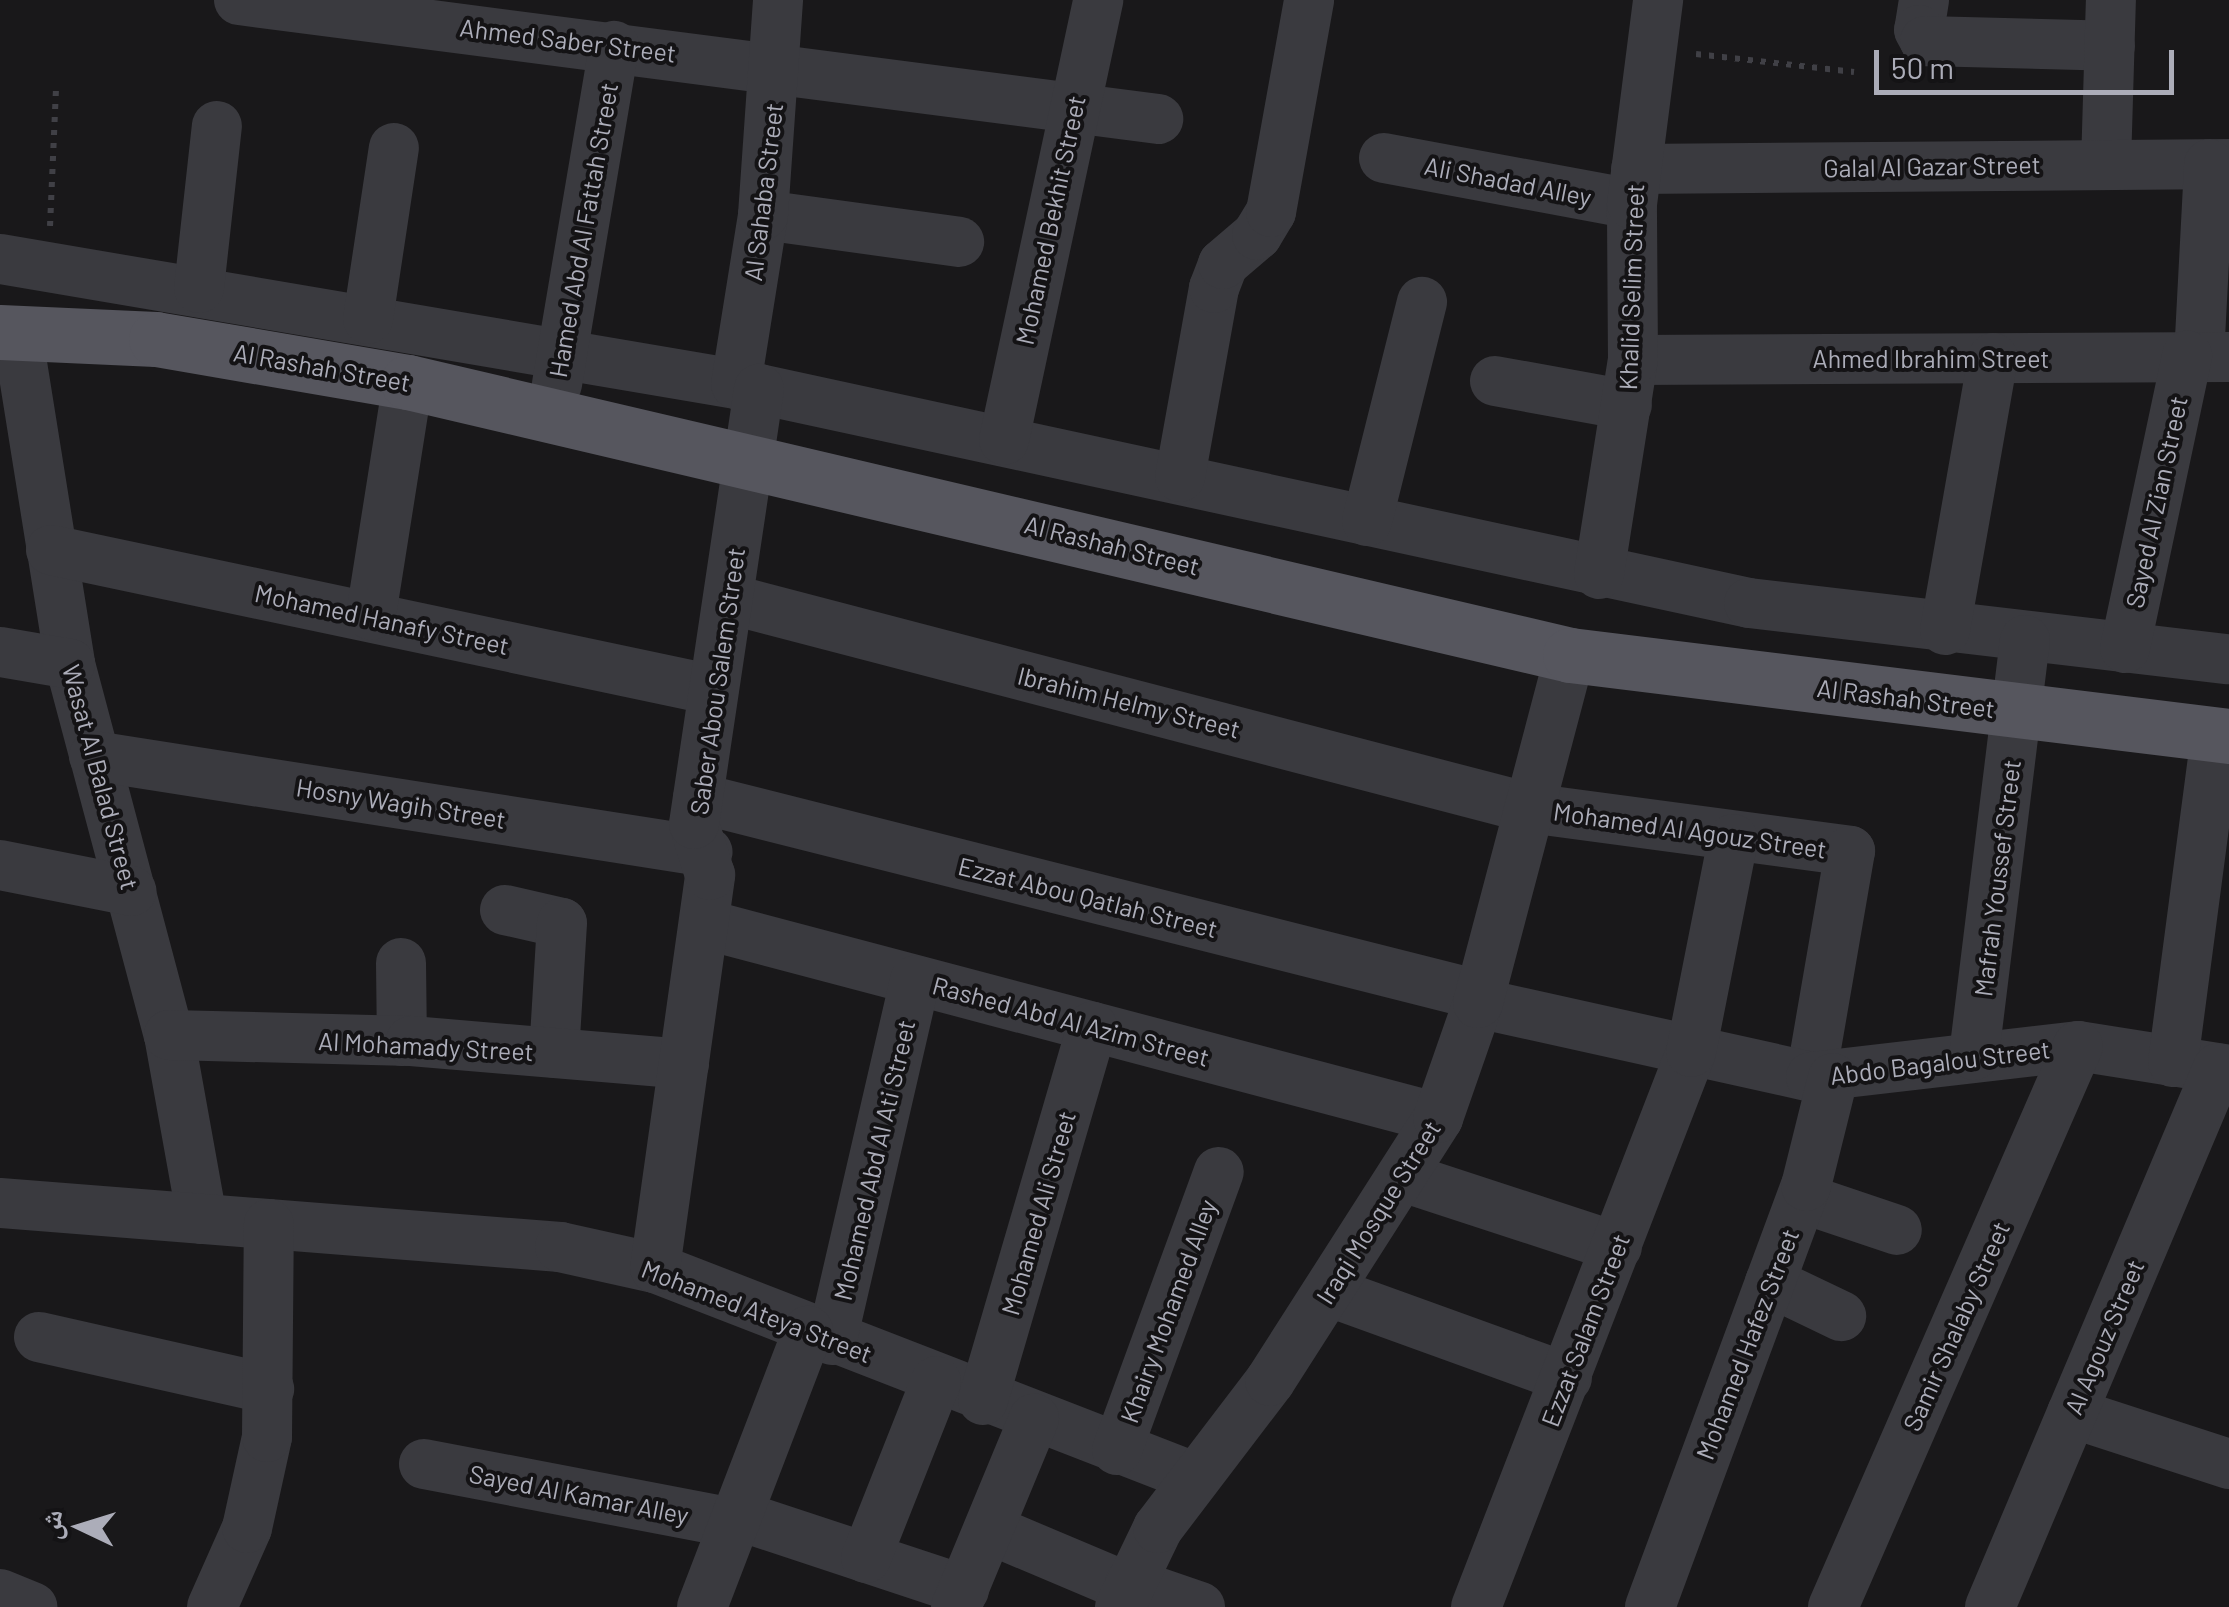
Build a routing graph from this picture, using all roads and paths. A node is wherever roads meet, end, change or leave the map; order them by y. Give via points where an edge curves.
1 (239, 0) edge
2 (778, 0) edge
3 (1098, 0) edge
4 (1308, 0) edge
5 (1650, 13) edge
6 (1921, 15) edge
7 (2110, 23) edge
8 (614, 46) junction
9 (777, 66) junction
10 (1854, 72) dead end
11 (56, 87) dead end
12 (1074, 107) junction
13 (1158, 119) dead end
14 (217, 126) dead end
15 (394, 148) dead end
16 (1384, 158) dead end
17 (2219, 164) edge
18 (2106, 165) junction
19 (1634, 186) junction
20 (763, 215) junction
21 (959, 242) dead end
22 (0, 260) edge
23 (48, 264) junction
24 (199, 288) junction
25 (1422, 302) dead end
26 (368, 319) junction
27 (8, 332) edge
28 (562, 353) junction
29 (2205, 356) edge
30 (1993, 358) junction
31 (1495, 381) dead end
32 (408, 382) junction
33 (1630, 382) junction
34 (748, 386) junction
35 (552, 414) junction
36 (1004, 440) junction
37 (749, 457) junction
38 (1180, 477) junction
39 (1367, 521) junction
40 (51, 550) junction
41 (1599, 574) junction
42 (730, 599) junction
43 (371, 616) junction
44 (1945, 630) junction
45 (2025, 640) junction
46 (2125, 648) junction
47 (0, 652) edge
48 (1570, 655) junction
49 (2229, 659) edge
50 (70, 664) junction
51 (713, 690) junction
52 (2017, 712) junction
53 (2223, 735) edge
54 (94, 756) junction
55 (698, 798) junction
56 (1529, 808) junction
57 (1733, 839) junction
58 (1850, 851) joint
59 (708, 852) junction
60 (0, 864) edge
61 (131, 891) junction
62 (505, 910) dead end
63 (704, 924) junction
64 (400, 963) dead end
65 (915, 980) junction
66 (1478, 999) junction
67 (1092, 1027) junction
68 (169, 1035) junction
69 (402, 1041) junction
70 (2078, 1046) junction
71 (1691, 1052) junction
72 (554, 1054) junction
73 (1974, 1055) junction
74 (684, 1064) junction
75 (2207, 1066) edge
76 (1822, 1078) junction
77 (1438, 1118) junction
78 (1218, 1172) dead end
79 (1403, 1177) junction
80 (1802, 1198) junction
81 (0, 1203) edge
82 (202, 1219) junction
83 (269, 1224) junction
84 (1897, 1230) dead end
85 (1617, 1247) junction
86 (654, 1268) junction
87 (1770, 1282) junction
88 (1330, 1292) junction
89 (1841, 1316) dead end
90 (820, 1335) junction
91 (39, 1337) dead end
92 (1567, 1378) junction
93 (936, 1381) junction
94 (268, 1388) junction
95 (983, 1400) junction
96 (2072, 1412) junction
97 (1034, 1419) junction
98 (2224, 1448) edge
99 (1117, 1450) junction
100 (424, 1464) dead end
101 (1196, 1478) junction
102 (736, 1519) junction
103 (989, 1529) junction
104 (866, 1558) junction
105 (1126, 1593) edge
106 (0, 1594) edge
107 (960, 1598) edge
108 (34, 1607) edge
109 (212, 1607) edge
110 (702, 1607) edge
111 (1200, 1607) edge
112 (1476, 1607) edge
113 (1650, 1607) edge
114 (1834, 1607) edge
115 (1990, 1607) edge

1 - 8 street, Ahmed Saber Street
2 - 9 street, Al Sahaba Street
3 - 12 street, Mohamed Bekhit Street
4 - 38 street via 1271,212 1258,235 1223,264 1214,288
5 - 10 path
5 - 19 street, Khalid Selim Street
6 - 7 street via 1925,41
7 - 18 street
8 - 9 street, Ahmed Saber Street
8 - 28 street, Hamed Abd Al Fattah Street
9 - 12 street, Ahmed Saber Street
9 - 20 street, Al Sahaba Street
11 - 23 path
12 - 13 street, Ahmed Saber Street
12 - 36 street, Mohamed Bekhit Street
14 - 24 street
15 - 26 street
16 - 19 street, Ali Shadad Alley
17 - 18 street, Galal Al Gazar Street
17 - 29 street, Sayed Al Zian Street
18 - 19 street, Galal Al Gazar Street
19 - 33 street, Khalid Selim Street
20 - 21 street
20 - 34 street, Al Sahaba Street
22 - 23 street
23 - 24 street
24 - 26 street
25 - 39 street
26 - 28 street
27 - 32 main road, Al Rashah Street via 156,339
27 - 40 street, Wasat Al Balad Street
28 - 34 street
28 - 35 street, Hamed Abd Al Fattah Street
29 - 30 street, Ahmed Ibrahim Street
29 - 46 street, Sayed Al Zian Street
30 - 33 street, Ahmed Ibrahim Street
30 - 44 street
31 - 33 street, Ahmed Ibrahim Street
32 - 35 main road, Al Rashah Street
32 - 43 street
33 - 41 street, Khalid Selim Street
34 - 36 street
34 - 37 street, Saber Abou Salem Street
35 - 37 main road, Al Rashah Street
36 - 38 street
37 - 42 street, Saber Abou Salem Street
37 - 48 main road, Al Rashah Street
38 - 39 street
39 - 41 street
40 - 43 street, Mohamed Hanafy Street
40 - 50 street, Wasat Al Balad Street
41 - 44 street
42 - 51 street, Saber Abou Salem Street
42 - 56 street, Ibrahim Helmy Street
43 - 51 street, Mohamed Hanafy Street
44 - 45 street
45 - 46 street
45 - 52 street, Mafrah Youssef Street
46 - 49 street
47 - 50 street
48 - 52 main road, Al Rashah Street
48 - 56 street, Iraqi Mosque Street
50 - 54 street, Wasat Al Balad Street
51 - 55 street, Saber Abou Salem Street
52 - 53 main road, Al Rashah Street
52 - 73 street, Mafrah Youssef Street
53 - 75 street, Al Agouz Street
54 - 59 street, Hosny Wagih Street
54 - 61 street, Wasat Al Balad Street
55 - 59 street, Saber Abou Salem Street via 694,824
55 - 66 street, Ezzat Abou Qatlah Street
56 - 57 street, Mohamed Al Agouz Street
56 - 66 street, Iraqi Mosque Street
57 - 58 street, Mohamed Al Agouz Street
57 - 71 street, Ezzat Salam Street
58 - 76 street, Mohamed Hafez Street
59 - 63 street, Saber Abou Salem Street
60 - 61 street
61 - 68 street, Wasat Al Balad Street
62 - 72 street via 562,923
63 - 65 street, Rashed Abd Al Azim Street
63 - 74 street, Saber Abou Salem Street
64 - 69 street
65 - 67 street, Rashed Abd Al Azim Street
65 - 90 street, Mohamed Abd Al Ati Street
66 - 71 street, Abdo Bagalou Street
66 - 77 street, Iraqi Mosque Street
67 - 77 street, Rashed Abd Al Azim Street
67 - 95 street, Mohamed Ali Street
68 - 69 street, Al Mohamady Street
68 - 82 street, Wasat Al Balad Street
69 - 72 street, Al Mohamady Street
70 - 73 street, Abdo Bagalou Street
70 - 75 street, Abdo Bagalou Street
70 - 114 street, Samir Shalaby Street
71 - 76 street, Abdo Bagalou Street
71 - 85 street, Ezzat Salam Street
72 - 74 street, Al Mohamady Street
73 - 76 street, Abdo Bagalou Street
74 - 86 street, Saber Abou Salem Street
75 - 96 street, Al Agouz Street
76 - 80 street, Mohamed Hafez Street
77 - 79 street, Iraqi Mosque Street
78 - 99 street, Khairy Mohamed Alley
79 - 85 street
79 - 88 street, Iraqi Mosque Street
80 - 84 street
80 - 87 street, Mohamed Hafez Street
81 - 82 street, Mohamed Ateya Street
82 - 83 street, Mohamed Ateya Street
83 - 86 street, Mohamed Ateya Street via 560,1247
83 - 94 street
85 - 92 street, Ezzat Salam Street
86 - 90 street, Mohamed Ateya Street
87 - 89 street
87 - 113 street, Mohamed Hafez Street
88 - 92 street
88 - 101 street, Iraqi Mosque Street
90 - 93 street, Mohamed Ateya Street
90 - 102 street, Mohamed Abd Al Ati Street
91 - 94 street
92 - 112 street, Ezzat Salam Street
93 - 95 street, Mohamed Ateya Street
93 - 104 street
94 - 109 street via 267,1437 247,1528
95 - 97 street, Mohamed Ateya Street
96 - 98 street
96 - 115 street, Al Agouz Street
97 - 99 street, Mohamed Ateya Street
97 - 103 street
99 - 101 street, Mohamed Ateya Street
100 - 102 street, Sayed Al Kamar Alley
101 - 105 street, Iraqi Mosque Street via 1158,1528
102 - 104 street, Sayed Al Kamar Alley
102 - 110 street, Mohamed Abd Al Ati Street
103 - 105 street
103 - 107 street
104 - 107 street, Sayed Al Kamar Alley
105 - 111 street
106 - 108 street

